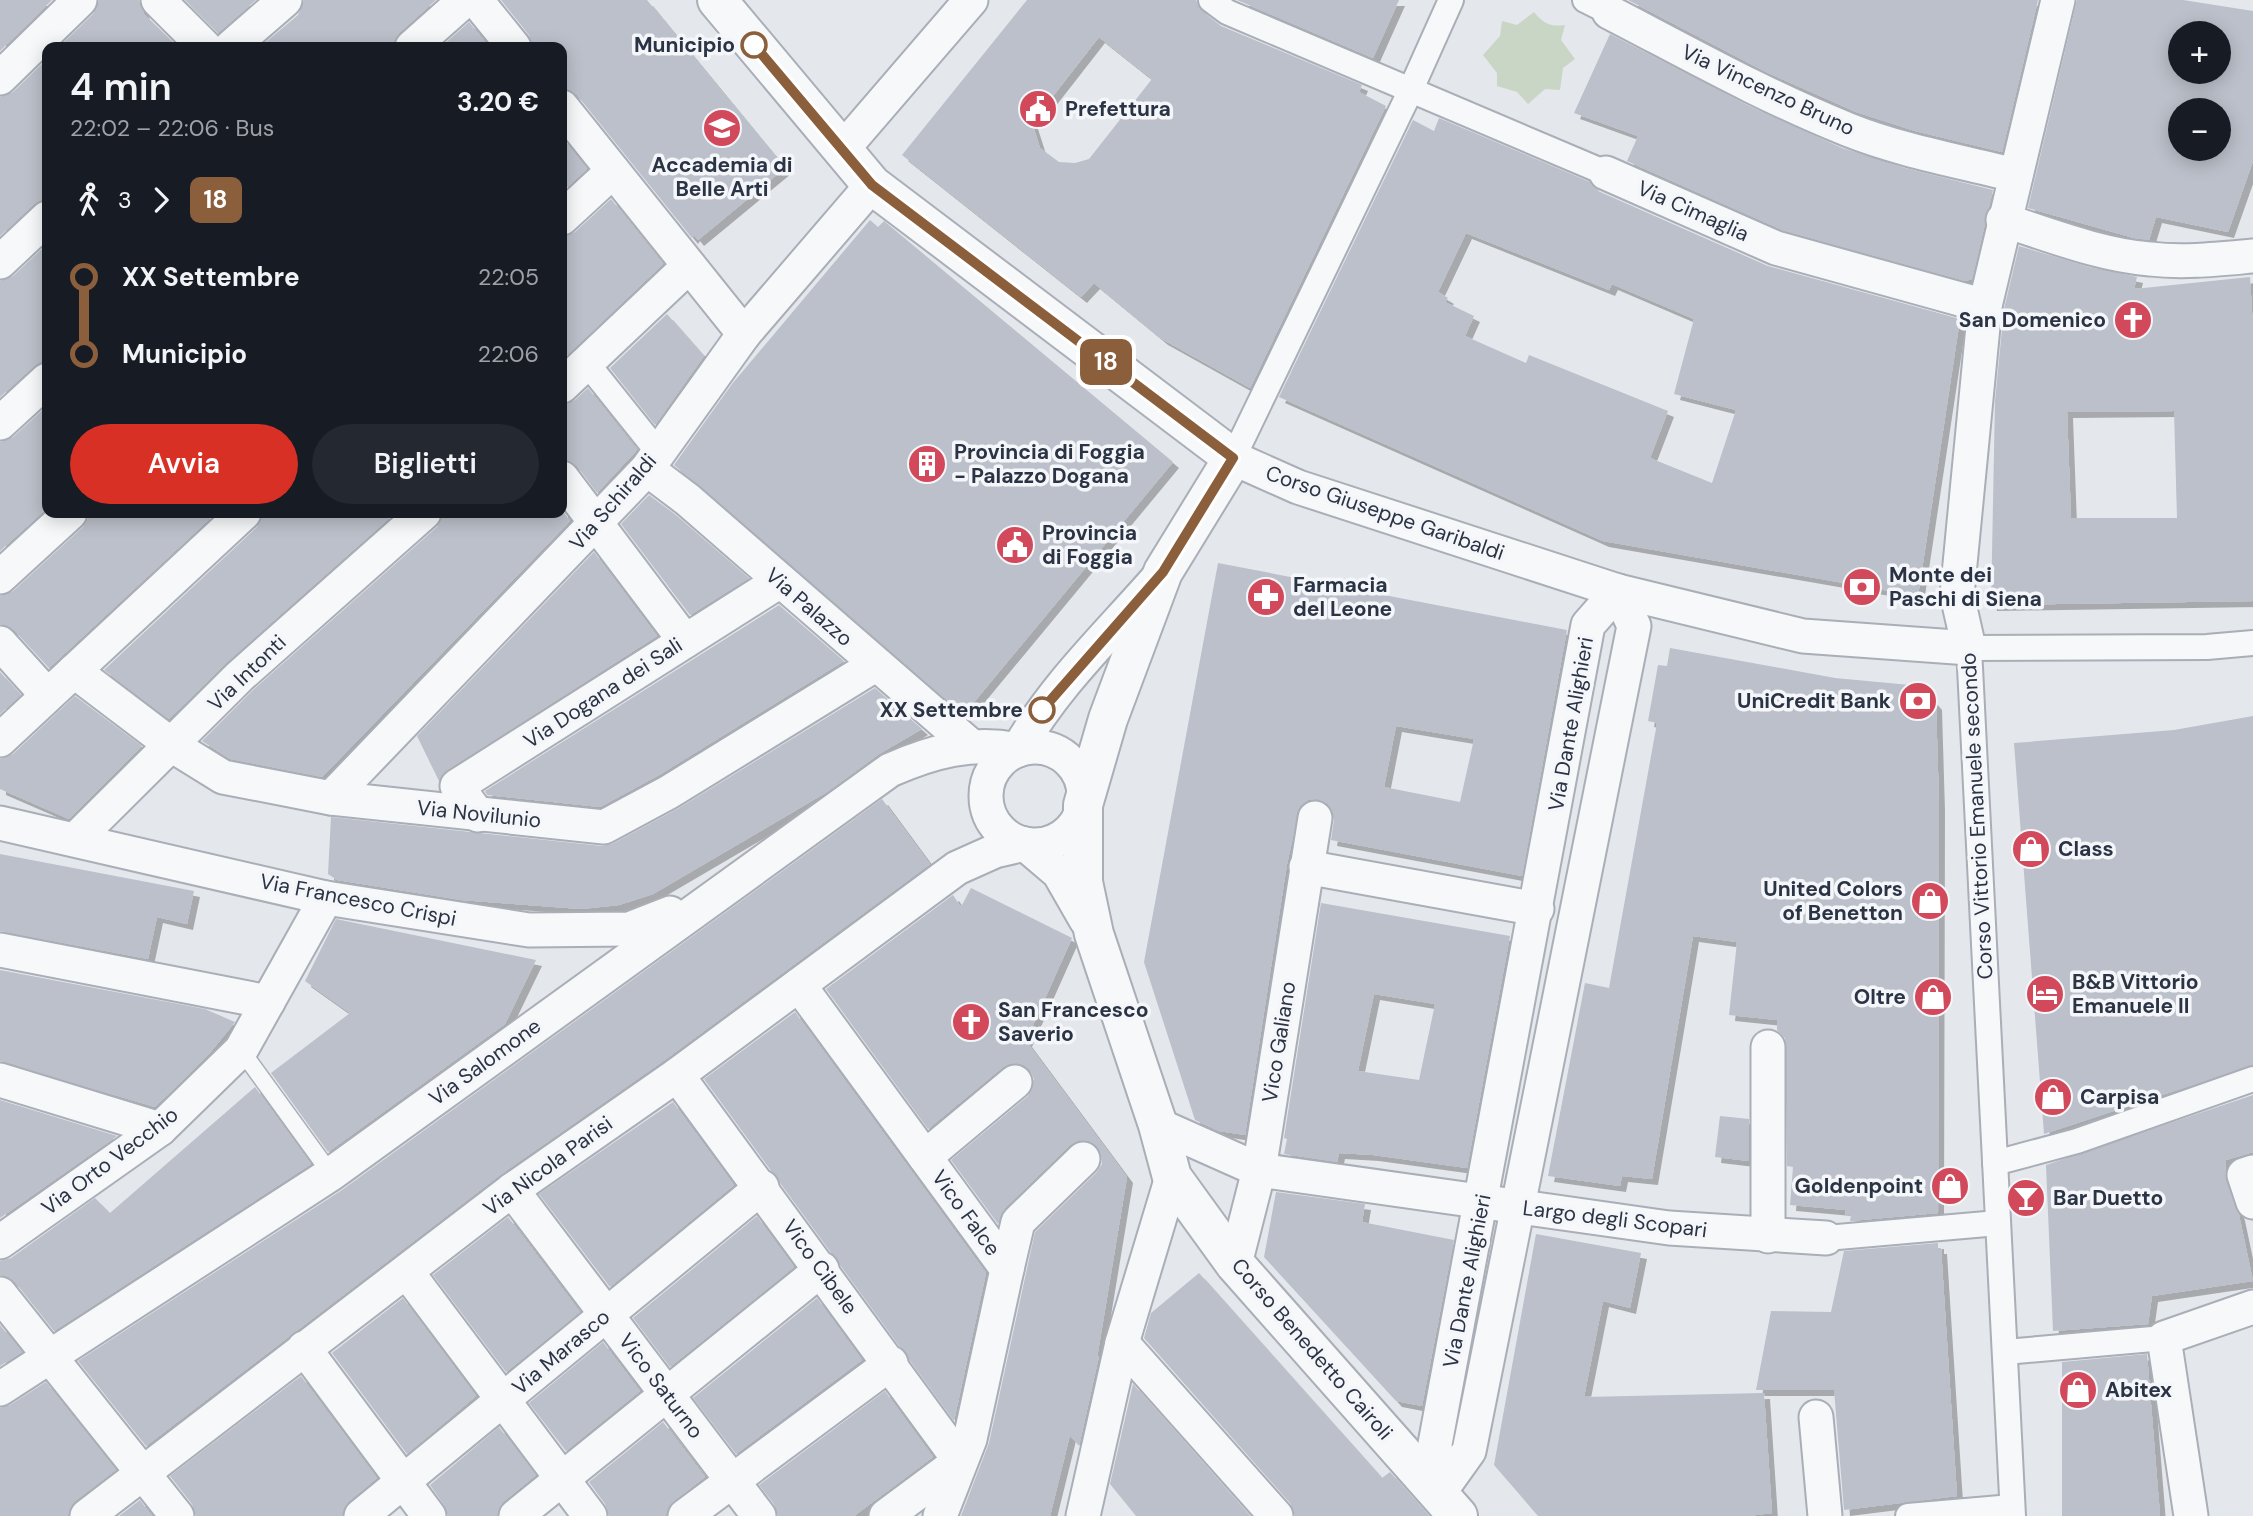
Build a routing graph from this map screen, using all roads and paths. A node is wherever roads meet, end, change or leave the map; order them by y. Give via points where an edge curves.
1 (80, 0) edge
2 (158, 0) edge
3 (285, 0) edge
4 (465, 0) edge
5 (476, 0) edge
6 (717, 0) edge
7 (971, 0) edge
8 (1211, 0) edge
9 (1451, 0) edge
10 (2058, 0) edge
11 (1597, 6) edge
12 (200, 42) edge
13 (237, 42) edge
14 (418, 42) edge
15 (510, 42) edge
16 (0, 78) edge
17 (1412, 89) junction
18 (567, 113) edge
19 (841, 151) junction
20 (613, 171) junction
21 (1605, 173) joint
22 (2014, 174) junction
23 (872, 185) junction
24 (567, 213) edge
25 (2003, 220) junction
26 (42, 223) edge
27 (2253, 256) edge
28 (0, 262) edge
29 (689, 266) junction
30 (1984, 306) junction
31 (744, 334) junction
32 (586, 362) junction
33 (567, 381) edge
34 (42, 385) edge
35 (0, 423) edge
36 (1233, 458) junction
37 (652, 460) junction
38 (567, 484) edge
39 (65, 518) edge
40 (239, 518) edge
41 (418, 518) edge
42 (597, 523) junction
43 (1163, 572) junction
44 (0, 577) edge
45 (779, 581) junction
46 (1618, 592) junction
47 (685, 641) junction
48 (0, 643) edge
49 (2253, 643) edge
50 (1969, 648) junction
51 (875, 665) junction
52 (74, 671) junction
53 (47, 695) junction
54 (0, 740) edge
55 (173, 746) junction
56 (971, 746) junction
57 (1018, 750) junction
58 (331, 798) junction
59 (1083, 805) junction
60 (478, 815) junction
61 (1315, 818) dead end
62 (0, 822) edge
63 (76, 839) junction
64 (1025, 844) junction
65 (1306, 867) junction
66 (715, 895) junction
67 (326, 898) junction
68 (1537, 909) junction
69 (1094, 934) junction
70 (0, 950) edge
71 (799, 985) junction
72 (268, 1002) junction
73 (1768, 1047) dead end
74 (241, 1050) junction
75 (677, 1074) junction
76 (2253, 1079) edge
77 (0, 1080) edge
78 (1015, 1082) dead end
79 (1158, 1125) junction
80 (160, 1129) junction
81 (925, 1157) junction
82 (1083, 1159) dead end
83 (1995, 1163) junction
84 (1259, 1170) junction
85 (2253, 1172) edge
86 (331, 1174) junction
87 (1172, 1177) junction
88 (762, 1187) junction
89 (512, 1191) junction
90 (1483, 1199) junction
91 (2253, 1202) edge
92 (1520, 1207) junction
93 (1998, 1223) junction
94 (1768, 1237) junction
95 (1826, 1238) joint
96 (0, 1242) edge
97 (1236, 1264) junction
98 (822, 1269) junction
99 (1007, 1269) junction
100 (407, 1272) junction
101 (0, 1294) edge
102 (2253, 1307) edge
103 (607, 1314) junction
104 (2164, 1338) junction
105 (1122, 1343) junction
106 (304, 1348) junction
107 (2005, 1352) junction
108 (50, 1358) junction
109 (891, 1363) junction
110 (0, 1389) edge
111 (668, 1394) junction
112 (503, 1400) junction
113 (1816, 1417) dead end
114 (960, 1461) junction
115 (143, 1473) junction
116 (562, 1479) junction
117 (732, 1481) junction
118 (403, 1482) junction
119 (1449, 1504) edge
120 (1094, 1508) edge
121 (2013, 1511) edge
122 (87, 1516) edge
123 (177, 1516) edge
124 (361, 1516) edge
125 (429, 1516) edge
126 (516, 1516) edge
127 (590, 1516) edge
128 (685, 1516) edge
129 (759, 1516) edge
130 (886, 1516) edge
131 (940, 1516) edge
132 (1276, 1516) edge
133 (1825, 1516) edge
134 (1908, 1516) edge
135 (2191, 1516) edge

1 - 16 street
2 - 12 street
3 - 13 street
4 - 14 street
5 - 15 street
6 - 19 street, Corso Giuseppe Garibaldi
7 - 19 street
8 - 17 street, Via Cimaglia via 1227,12
9 - 17 street
10 - 22 street, Corso Vittorio Emanuele secondo
11 - 22 street, Via Vincenzo Bruno via 1789,105 1851,131 1901,148
17 - 21 street, Via Cimaglia
17 - 36 street
18 - 20 street
19 - 23 street, Corso Giuseppe Garibaldi
20 - 24 street
20 - 29 street
21 - 30 street, Via Cimaglia via 1776,248
22 - 25 street, Corso Vittorio Emanuele secondo
23 - 31 street, Via Schiraldi
23 - 36 street, Corso Giuseppe Garibaldi
25 - 27 street via 2086,246 2148,259
25 - 30 street, Corso Vittorio Emanuele secondo
26 - 28 street
29 - 31 street
29 - 32 street
30 - 50 street, Corso Vittorio Emanuele secondo via 1957,595
31 - 37 street, Via Schiraldi
32 - 33 street
32 - 37 street
34 - 35 street
36 - 43 street
36 - 46 street, Corso Giuseppe Garibaldi via 1298,487
37 - 42 street, Via Schiraldi
37 - 45 street, Via Palazzo via 688,500
38 - 42 street
39 - 44 street
40 - 52 street
41 - 55 street, Via Intonti via 240,677
42 - 47 street
42 - 58 street, Via Schiraldi
43 - 57 street via 1068,677
43 - 59 street via 1108,719
45 - 47 street, Via Dogana dei Sali
45 - 51 street, Via Palazzo
46 - 50 street, Corso Giuseppe Garibaldi via 1803,636
46 - 68 street, Via Dante Alighieri via 1588,625
46 - 92 street, Via Dante Alighieri via 1634,626
47 - 60 street, Via Dogana dei Sali via 457,786
48 - 53 street
49 - 50 street
50 - 83 street, Corso Vittorio Emanuele secondo
51 - 56 street, Via Palazzo
51 - 60 street, Via Novilunio via 604,827
52 - 53 street
52 - 55 street, Via Novilunio
53 - 54 street
55 - 58 street, Via Novilunio via 223,777
55 - 63 street, Via Intonti
56 - 57 street, Via Salomone
56 - 66 street, Via Salomone via 927,754 890,770
57 - 59 street via 1039,748 1060,754 1080,776
57 - 64 street via 994,770 986,800 998,828
58 - 60 street, Via Novilunio
59 - 64 street via 1079,820 1062,836 1041,845
59 - 69 street via 1083,882
61 - 65 street, Vico Galiano
62 - 63 street, Via Francesco Crispi
63 - 67 street, Via Francesco Crispi
64 - 69 street via 1059,873
64 - 71 street, Via Nicola Parisi via 957,868
65 - 68 street
65 - 84 street, Vico Galiano
66 - 67 street, Via Francesco Crispi via 629,929 529,930
66 - 86 street, Via Salomone
67 - 72 street, Via Orto Vecchio
68 - 90 street, Via Dante Alighieri
69 - 79 street
70 - 72 street
71 - 75 street, Via Nicola Parisi
71 - 81 street, Vico Falce
72 - 74 street, Via Orto Vecchio
73 - 94 street
74 - 80 street, Via Orto Vecchio
74 - 86 lane
75 - 88 street, Vico Cibele
75 - 89 street, Via Nicola Parisi
76 - 83 street via 2077,1141
77 - 80 street
78 - 81 street
79 - 84 street, Largo degli Scopari
79 - 87 street
80 - 96 street, Via Orto Vecchio
81 - 99 street, Vico Falce
82 - 99 street via 1018,1222
83 - 93 street, Corso Vittorio Emanuele secondo
84 - 90 street, Largo degli Scopari
84 - 97 street, Vico Galiano
85 - 91 street via 2244,1175
86 - 108 street, Via Salomone
87 - 97 street, Corso Benedetto Cairoli
87 - 105 street
88 - 98 street, Vico Cibele
88 - 103 street, Via Marasco
89 - 100 street, Via Nicola Parisi
89 - 103 street, Vico Saturno
90 - 92 street, Largo degli Scopari
90 - 119 street, Via Dante Alighieri via 1435,1444
92 - 94 street, Largo degli Scopari
92 - 119 street, Via Dante Alighieri via 1469,1451
93 - 95 street, Largo degli Scopari
93 - 107 street, Corso Vittorio Emanuele secondo
94 - 95 street, Largo degli Scopari
97 - 119 street, Corso Benedetto Cairoli
98 - 109 street, Vico Cibele
98 - 111 street
99 - 114 street, Vico Falce via 970,1440
100 - 106 street, Via Nicola Parisi
100 - 112 street
101 - 108 street
102 - 104 street
103 - 111 street, Vico Saturno
103 - 112 street, Via Marasco
104 - 107 street
104 - 135 street
105 - 120 street
105 - 132 street
106 - 115 street, Via Nicola Parisi
106 - 118 street
107 - 121 street, Corso Vittorio Emanuele secondo
108 - 110 street, Via Salomone
108 - 115 street
109 - 114 street, Vico Cibele
109 - 117 street
111 - 116 street
111 - 117 street, Vico Saturno
112 - 116 street
112 - 118 street, Via Marasco
113 - 133 street
114 - 130 street
114 - 131 street, Vico Falce
115 - 122 street, Via Nicola Parisi
115 - 123 street
116 - 126 street
116 - 127 street
117 - 128 street
117 - 129 street, Vico Saturno
118 - 124 street, Via Marasco
118 - 125 street
121 - 134 street

